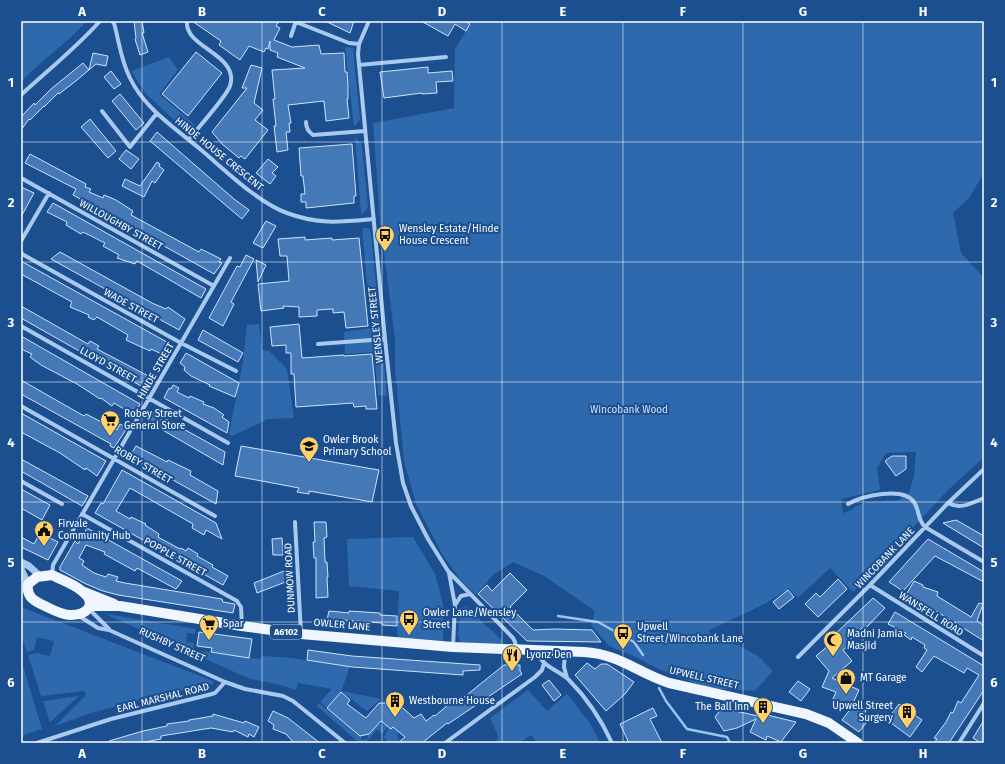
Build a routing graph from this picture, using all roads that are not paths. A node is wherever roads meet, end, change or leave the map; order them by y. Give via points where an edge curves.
1 (100, 21) edge
2 (112, 21) edge
3 (188, 21) edge
4 (369, 21) edge
5 (296, 22) edge
6 (291, 36) dead end
7 (359, 44) junction
8 (446, 57) dead end
9 (359, 65) junction
10 (21, 95) edge
11 (102, 112) dead end
12 (157, 113) junction
13 (306, 122) dead end
14 (365, 131) junction
15 (189, 139) junction
16 (21, 178) edge
17 (49, 193) junction
18 (374, 219) junction
19 (21, 241) edge
20 (21, 252) edge
21 (230, 258) dead end
22 (214, 286) junction
23 (21, 326) edge
24 (385, 339) junction
25 (181, 343) junction
26 (318, 344) dead end
27 (236, 371) dead end
28 (150, 398) junction
29 (21, 406) edge
30 (228, 443) dead end
31 (114, 458) junction
32 (984, 469) edge
33 (21, 481) edge
34 (984, 498) edge
35 (948, 503) junction
36 (62, 504) dead end
37 (848, 504) dead end
38 (82, 514) junction
39 (215, 516) dead end
40 (295, 522) dead end
41 (926, 527) junction
42 (21, 562) edge
43 (984, 562) edge
44 (21, 569) edge
45 (52, 570) junction
46 (448, 571) junction
47 (40, 576) junction
48 (870, 585) junction
49 (25, 587) edge
50 (82, 591) junction
51 (470, 594) junction
52 (21, 598) edge
53 (34, 601) junction
54 (455, 605) junction
55 (120, 606) junction
56 (90, 607) junction
57 (77, 614) junction
58 (242, 626) junction
59 (109, 630) junction
60 (301, 634) junction
61 (453, 647) junction
62 (517, 650) junction
63 (538, 651) junction
64 (565, 652) junction
65 (984, 656) edge
66 (798, 657) dead end
67 (544, 663) junction
68 (567, 678) junction
69 (225, 682) junction
70 (984, 703) edge
71 (36, 743) edge
72 (345, 743) edge
73 (445, 743) edge
74 (612, 743) edge
75 (858, 743) edge
76 (959, 743) edge

1 - 10 street via 82,41
2 - 12 street, HINDE HOUSE CRESCENT via 130,79 140,96
3 - 15 street via 188,31 225,63 231,78 230,87
4 - 7 street, WENSLEY STREET
5 - 6 street
5 - 7 street via 349,44
7 - 9 street, WENSLEY STREET
8 - 9 street
9 - 14 street, WENSLEY STREET
11 - 12 street via 130,147
12 - 15 street, HINDE HOUSE CRESCENT
13 - 14 street via 308,131 313,135
14 - 18 street, WENSLEY STREET
15 - 18 street, HINDE HOUSE CRESCENT via 243,185 286,213 332,222
16 - 17 street, WILLOUGHBY STREET
17 - 19 street
17 - 22 street, WILLOUGHBY STREET
18 - 24 street, WENSLEY STREET
20 - 25 street, WADE STREET
21 - 22 street, HINDE STREET
22 - 25 street, HINDE STREET
23 - 28 street, LLOYD STREET
24 - 26 street
24 - 46 street, WENSLEY STREET via 396,438 404,483 411,506
25 - 27 street, WADE STREET
25 - 28 street, HINDE STREET
28 - 30 street, LLOYD STREET
28 - 31 street, HINDE STREET
29 - 31 street, ROBEY STREET
31 - 38 street, HINDE STREET
31 - 39 street, ROBEY STREET
32 - 35 street, WINCOBANK LANE
33 - 36 street
34 - 35 street via 960,507
35 - 41 street, WINCOBANK LANE
37 - 41 street via 872,495 904,495 916,504 920,522
38 - 45 street, HINDE STREET
38 - 58 street, POPPLE STREET via 237,601 241,607
40 - 60 street, DUNMOW ROAD
41 - 43 street
41 - 48 street, WINCOBANK LANE
42 - 47 street
44 - 49 street
45 - 47 main road
45 - 50 main road, OWLER LANE
46 - 51 street, WENSLEY STREET
46 - 54 street, WENSLEY STREET
47 - 49 main road
48 - 65 street, WANSFELL ROAD
48 - 66 street, WINCOBANK LANE
49 - 53 main road
50 - 55 main road, OWLER LANE / A6102
50 - 56 main road via 89,598
51 - 54 street via 461,596
51 - 62 street, WENSLEY STREET via 515,642
52 - 53 main road
53 - 57 main road via 62,614
54 - 61 street, WENSLEY STREET
55 - 56 main road, OWLER LANE / A6102
55 - 58 main road, OWLER LANE / A6102
56 - 57 main road
56 - 59 street, RUSHBY STREET
57 - 59 street, RUSHBY STREET via 98,628
58 - 60 main road, OWLER LANE / A6102
59 - 69 street, RUSHBY STREET
60 - 61 main road, OWLER LANE / A6102
61 - 62 main road, OWLER LANE / A6102
62 - 63 main road, UPWELL STREET / A6102
63 - 64 main road, UPWELL STREET / A6102
63 - 67 street
64 - 68 street via 564,667
64 - 75 main road, UPWELL STREET / A6102 via 602,654 669,684 806,714 829,723
67 - 68 street
67 - 73 street via 542,670 535,677
68 - 74 street via 598,716
69 - 71 street, EARL MARSHAL ROAD via 215,693 208,696 111,719
69 - 72 street via 245,689 283,696 293,701
70 - 76 street

